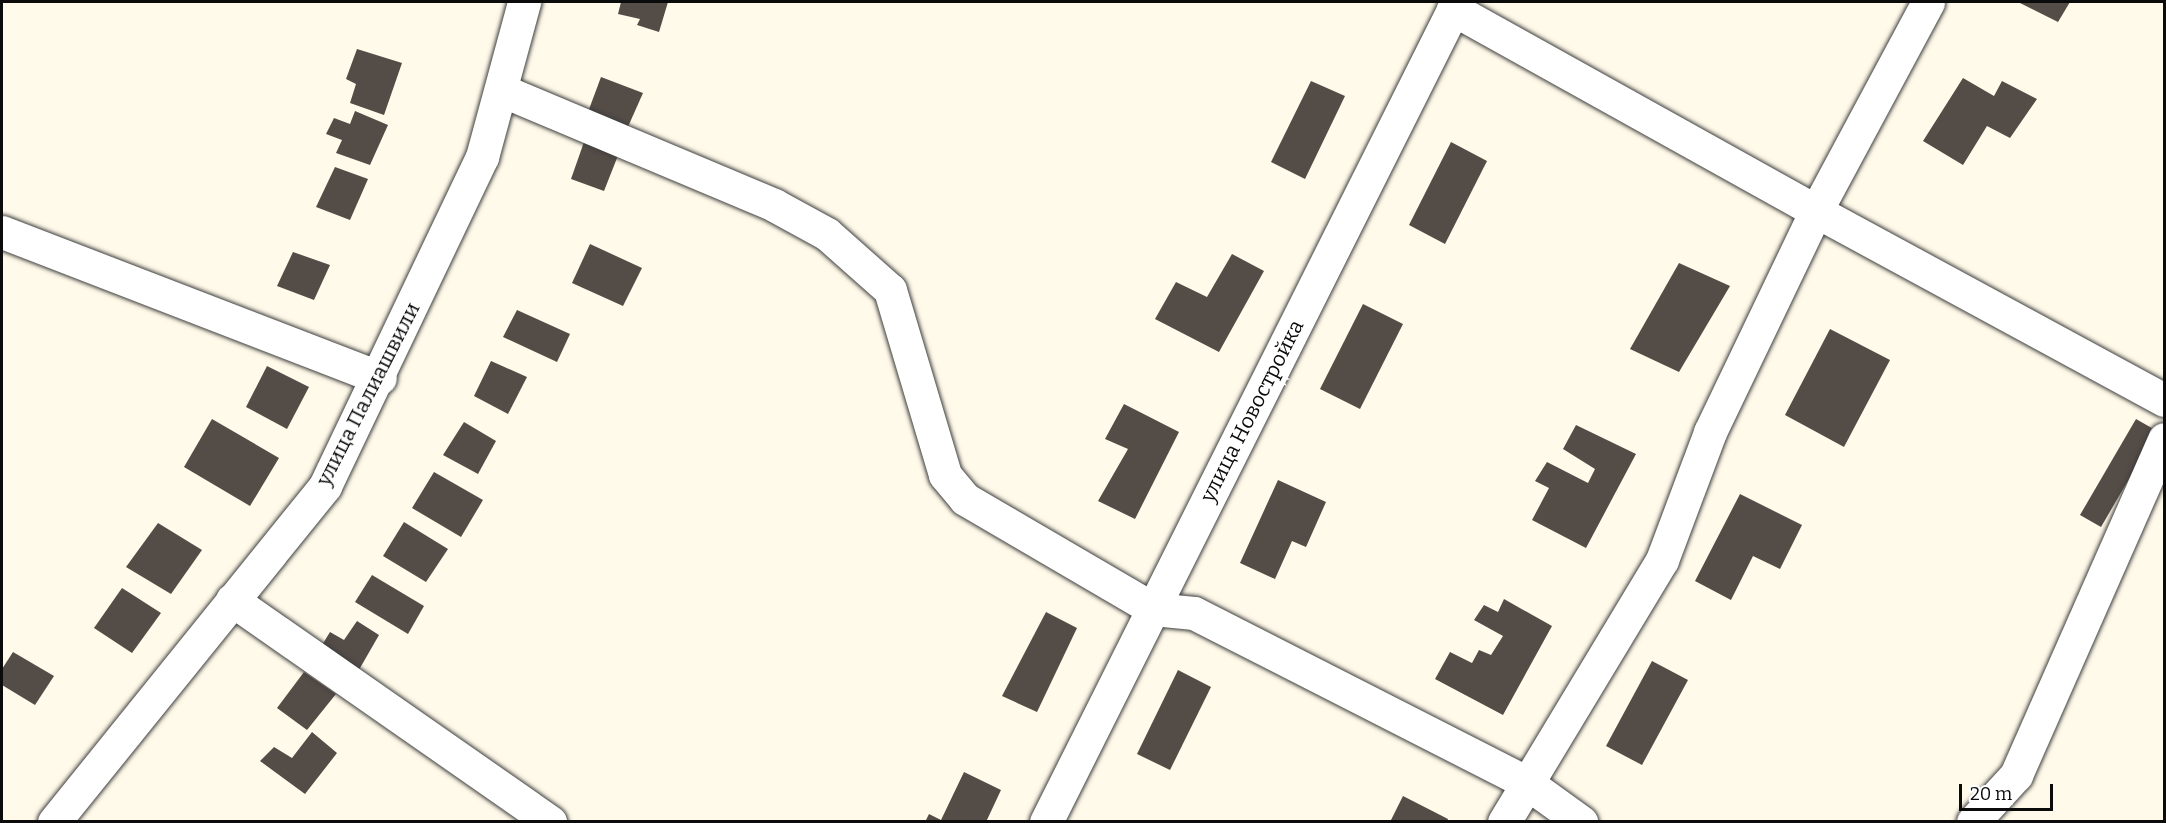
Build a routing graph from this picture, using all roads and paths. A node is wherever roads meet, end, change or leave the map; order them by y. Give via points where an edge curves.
1 (524, 2) edge
2 (1928, 2) edge
3 (1455, 5) edge
4 (501, 90) junction
5 (1816, 212) junction
6 (2, 232) edge
7 (380, 378) junction
8 (2164, 400) edge
9 (2164, 439) edge
10 (232, 600) junction
11 (1153, 609) junction
12 (1527, 783) junction
13 (54, 822) edge
14 (550, 822) edge
15 (1046, 822) edge
16 (1504, 822) edge
17 (1581, 822) edge
18 (1973, 822) edge

1 - 4 street, улица Палиашвили
2 - 5 street
3 - 5 street
3 - 11 street, улица Новостройка
4 - 7 street, улица Палиашвили via 482,156
4 - 11 street via 774,205 827,234 890,291 945,475 965,499
5 - 8 street
5 - 12 street via 1710,432 1662,560
6 - 7 street
7 - 10 street, улица Палиашвили via 325,486
9 - 18 street via 2016,775
10 - 13 street, улица Палиашвили
10 - 14 street
11 - 12 street via 1194,613
11 - 15 street, улица Новостройка
12 - 16 street
12 - 17 street

